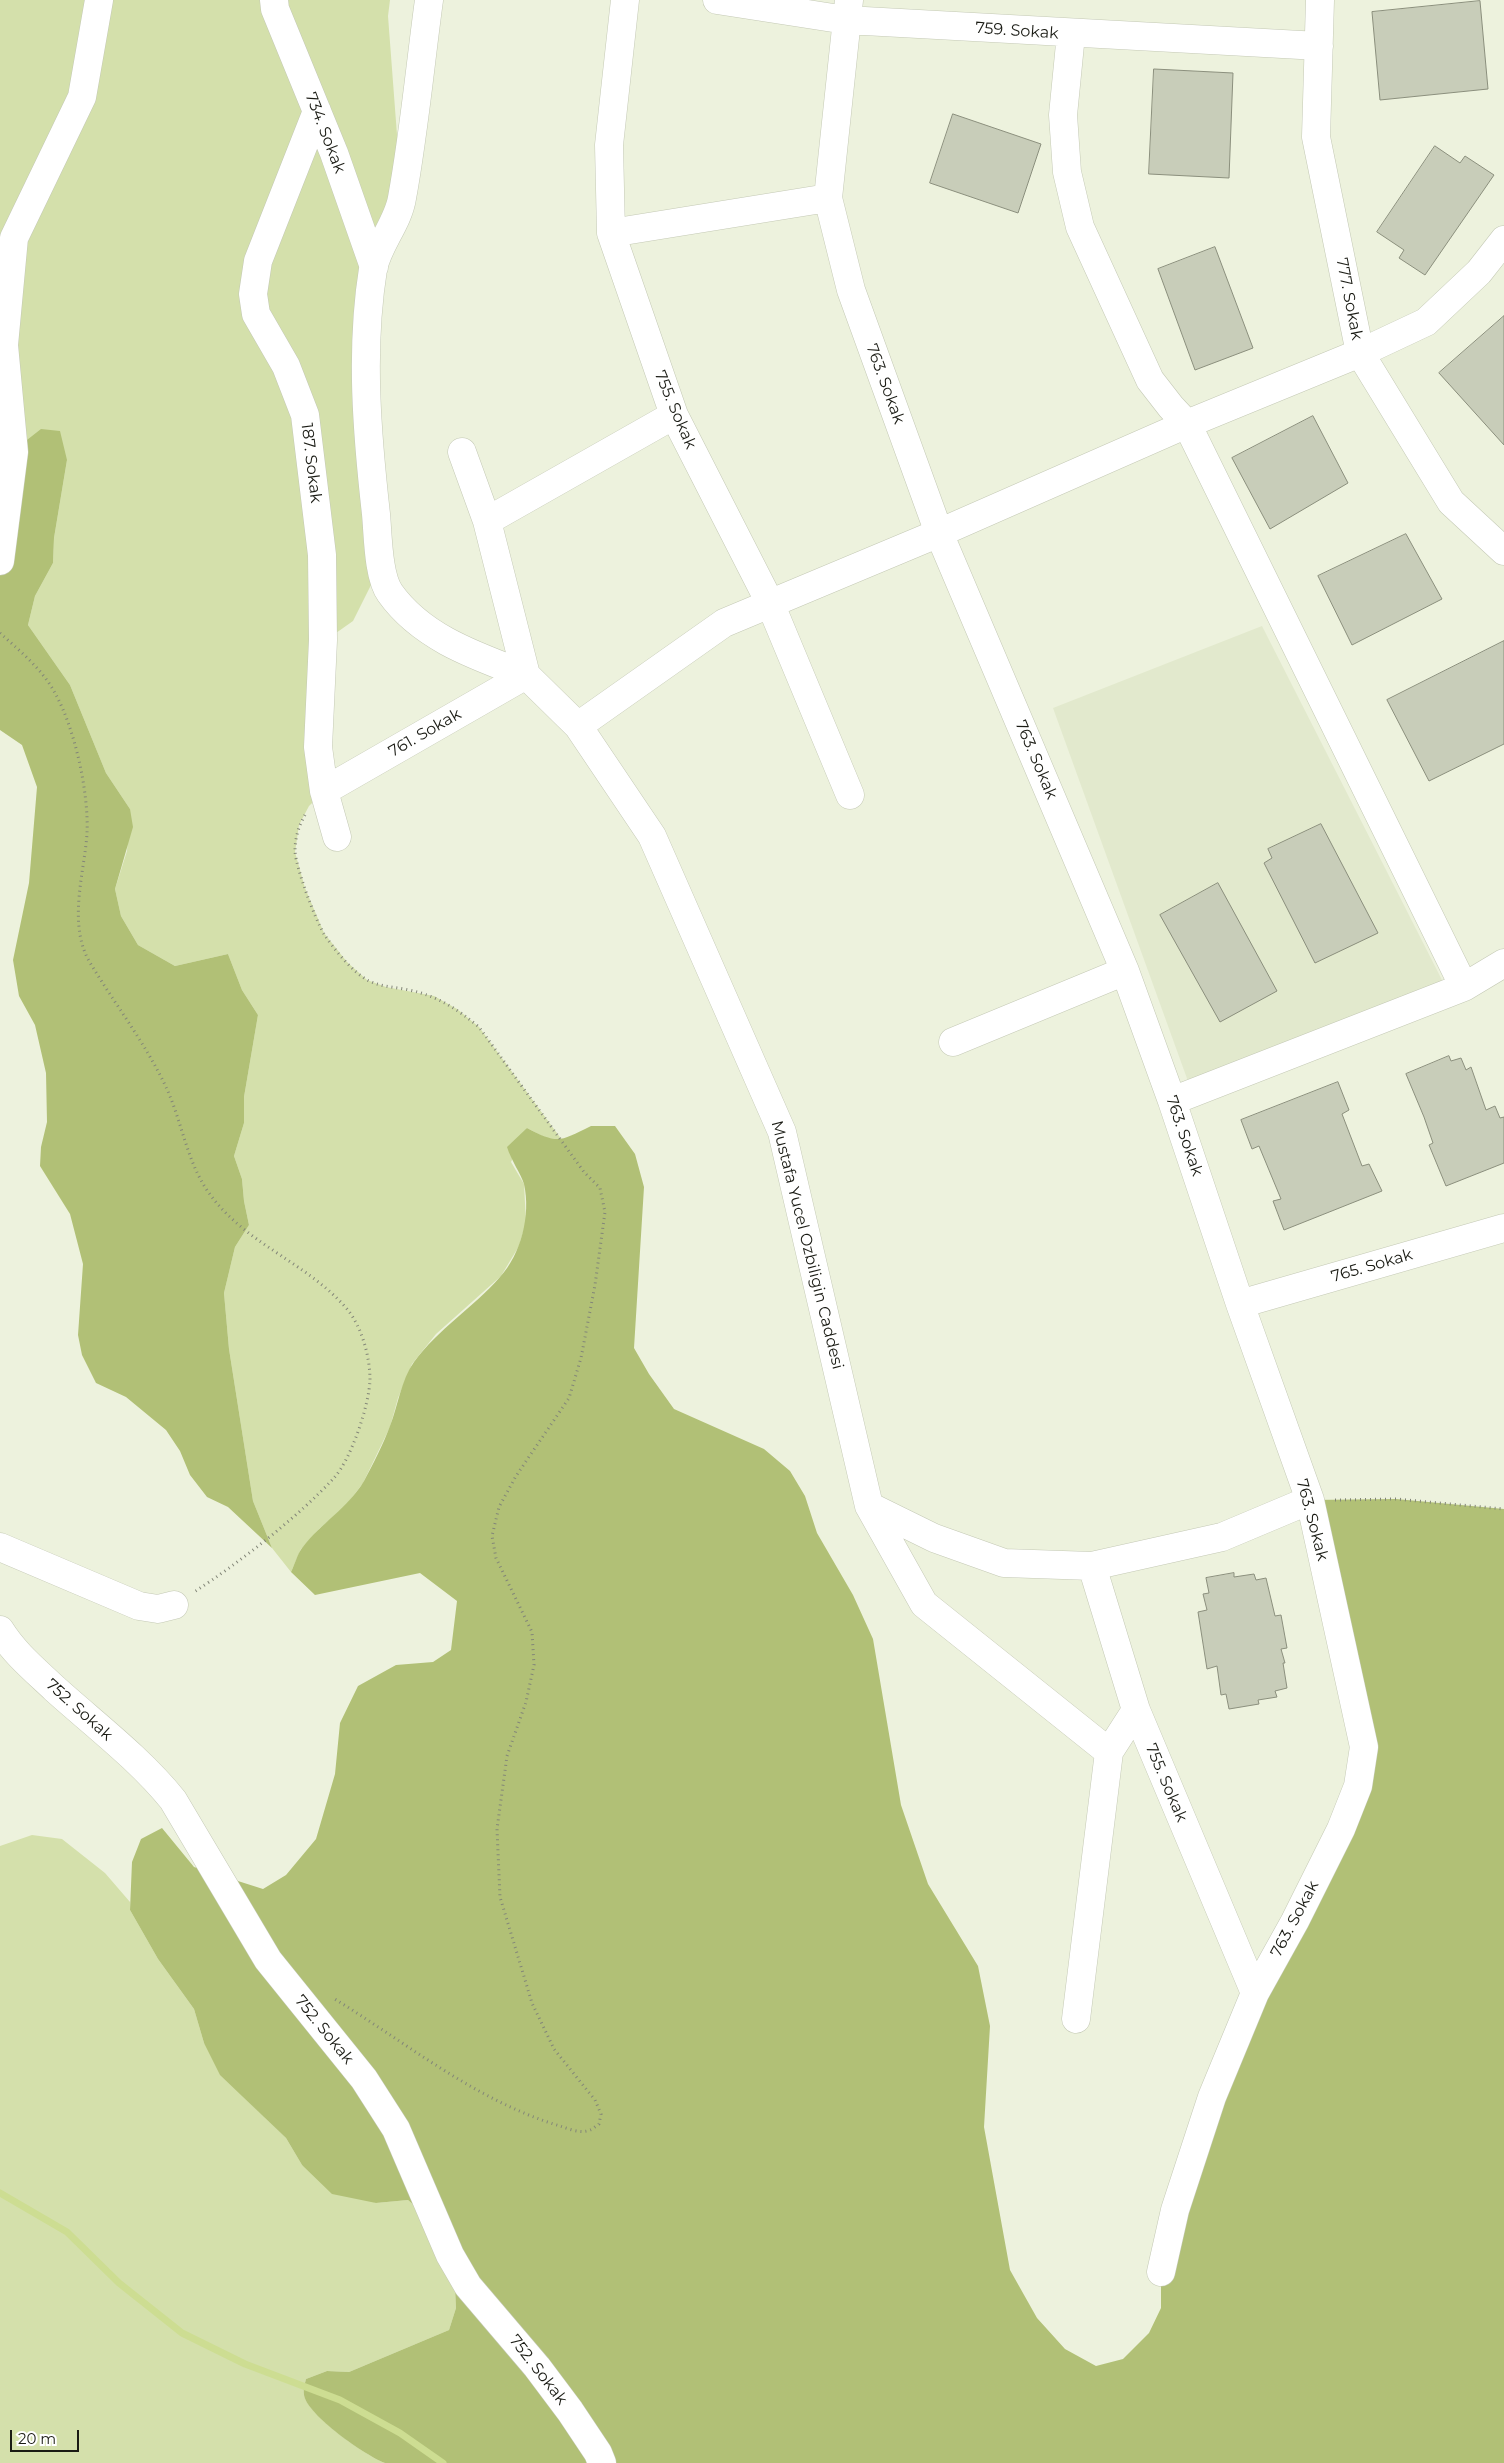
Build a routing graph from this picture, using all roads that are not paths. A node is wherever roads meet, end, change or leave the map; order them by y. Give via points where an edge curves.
1 (99, 0) edge
2 (274, 0) edge
3 (429, 0) edge
4 (625, 0) edge
5 (718, 0) edge
6 (1320, 0) edge
7 (848, 10) edge
8 (1071, 34) junction
9 (1319, 46) junction
10 (317, 111) junction
11 (828, 198) junction
12 (611, 233) junction
13 (1504, 240) edge
14 (374, 267) junction
15 (1360, 354) junction
16 (674, 415) junction
17 (1188, 424) junction
18 (7, 444) edge
19 (462, 452) dead end
20 (488, 521) junction
21 (940, 533) junction
22 (1504, 551) edge
23 (0, 561) edge
24 (770, 604) junction
25 (526, 675) junction
26 (578, 726) junction
27 (324, 791) junction
28 (850, 795) dead end
29 (337, 837) dead end
30 (1504, 963) edge
31 (1125, 971) junction
32 (1464, 987) junction
33 (953, 1042) dead end
34 (1172, 1101) junction
35 (1504, 1228) edge
36 (1240, 1304) junction
37 (1310, 1500) junction
38 (869, 1506) junction
39 (0, 1547) edge
40 (1092, 1566) junction
41 (174, 1605) road end
42 (0, 1630) edge
43 (1136, 1710) junction
44 (1109, 1752) junction
45 (1255, 1994) junction
46 (1076, 2019) dead end
47 (1161, 2272) dead end
48 (602, 2463) edge

1 - 18 street via 82,97 14,238 4,345
2 - 10 street, 734. Sokak
3 - 14 street via 402,201
4 - 12 street, 755. Sokak via 609,145
5 - 7 street, 759. Sokak
6 - 9 street, 777. Sokak
7 - 8 street, 759. Sokak
7 - 11 street, 763. Sokak
8 - 9 street, 759. Sokak
8 - 17 street via 1063,115 1066,172 1080,227 1150,380
9 - 15 street, 777. Sokak via 1316,137
10 - 14 street, 734. Sokak
10 - 27 street, 187. Sokak via 258,261 254,294 256,314 286,366 305,415 322,555 323,640 318,747
11 - 12 street
11 - 21 street, 763. Sokak via 851,290
12 - 16 street, 755. Sokak
13 - 15 street via 1479,272 1426,322
14 - 25 street via 366,396 381,565 388,591 406,614 436,635 471,654
15 - 17 street
15 - 22 street, 777. Sokak via 1451,502
16 - 20 street
16 - 24 street, 755. Sokak
17 - 21 street
17 - 32 street
18 - 23 street
19 - 20 street
20 - 25 street
21 - 24 street
21 - 31 street, 763. Sokak
24 - 26 street via 724,623
24 - 28 street, 755. Sokak
25 - 26 street, Mustafa Yucel Ozbiligin Caddesi
25 - 27 street, 761. Sokak
26 - 38 street, Mustafa Yucel Ozbiligin Caddesi via 652,836 782,1132
27 - 29 street, 187. Sokak
30 - 32 street
31 - 33 street
31 - 34 street, 763. Sokak
32 - 34 street
34 - 36 street, 763. Sokak
35 - 36 street, 765. Sokak
36 - 37 street, 763. Sokak
37 - 40 street via 1222,1538
37 - 45 street, 763. Sokak via 1364,1747 1358,1786 1341,1829
38 - 40 street via 934,1538 1004,1563
38 - 44 street, Mustafa Yucel Ozbiligin Caddesi via 924,1604
39 - 41 street via 139,1606 158,1609
40 - 43 street, 755. Sokak
42 - 48 street, 752. Sokak via 15,1652 132,1758 173,1800 268,1960 364,2079 396,2130 450,2255 468,2286 538,2367
43 - 44 street
43 - 45 street, 755. Sokak
44 - 46 street
45 - 47 street, 763. Sokak via 1206,2116 1175,2210

